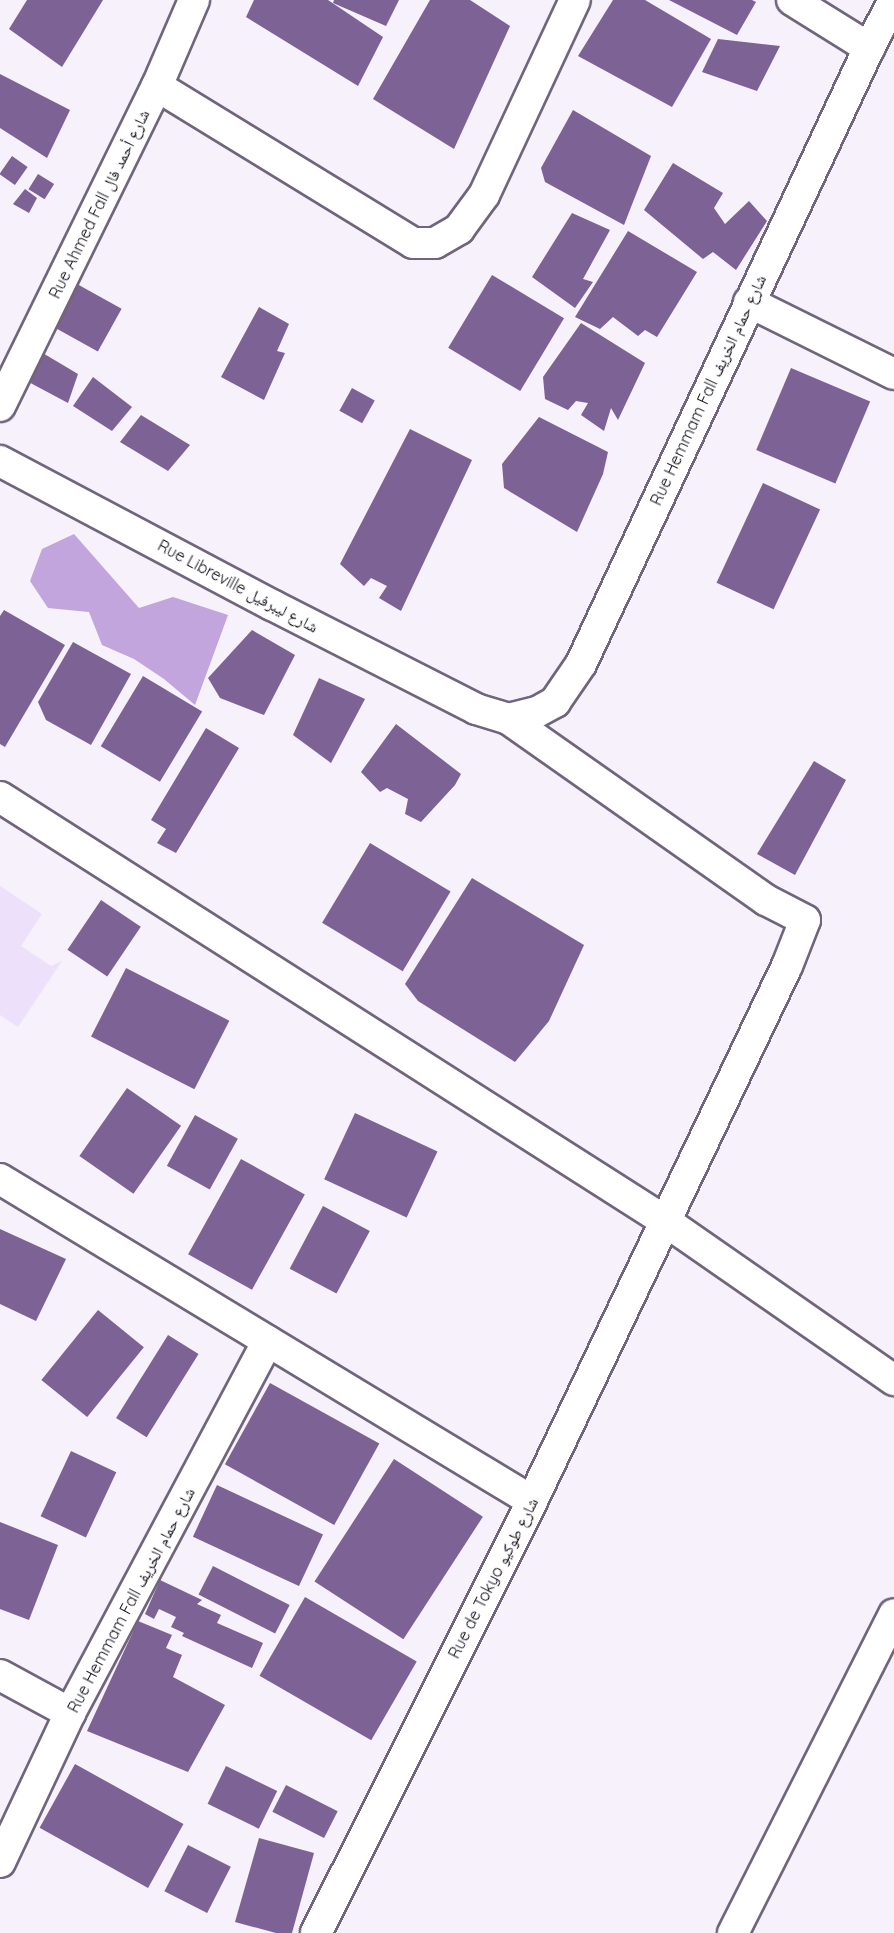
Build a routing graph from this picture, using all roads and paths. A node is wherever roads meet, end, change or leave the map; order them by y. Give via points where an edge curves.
1 (194, 0) edge
2 (575, 0) edge
3 (792, 0) edge
4 (894, 0) edge
5 (868, 48) junction
6 (157, 86) junction
7 (749, 302) junction
8 (894, 374) edge
9 (0, 406) edge
10 (0, 461) edge
11 (508, 719) junction
12 (0, 797) edge
13 (0, 1179) edge
14 (665, 1221) junction
15 (268, 1341) junction
16 (894, 1380) edge
17 (532, 1501) junction
18 (894, 1614) edge
19 (0, 1675) edge
20 (70, 1713) junction
21 (0, 1862) edge
22 (316, 1933) edge
23 (733, 1933) edge

1 - 6 street, Rue Ahmed Fall شارع أحمد فال
2 - 6 street via 484,195 459,229 435,243 413,243
3 - 5 street
4 - 5 street, Rue Hemmam Fall شارع حمام الخريف
5 - 7 street, Rue Hemmam Fall شارع حمام الخريف
6 - 9 street, Rue Ahmed Fall شارع أحمد فال
7 - 8 street
7 - 11 street, Rue Hemmam Fall شارع حمام الخريف via 581,664 555,702 537,712
10 - 11 street, Rue Libreville شارع ليبرفيل via 476,709
11 - 14 street, Rue de Tokyo شارع طوكيو via 766,900 805,920 787,966
12 - 14 street
13 - 15 street
14 - 16 street
14 - 17 street, Rue de Tokyo شارع طوكيو
15 - 17 street
15 - 20 street, Rue Hemmam Fall شارع حمام الخريف
17 - 22 street, Rue de Tokyo شارع طوكيو
18 - 23 street
19 - 20 street
20 - 21 street, Rue Hemmam Fall شارع حمام الخريف

